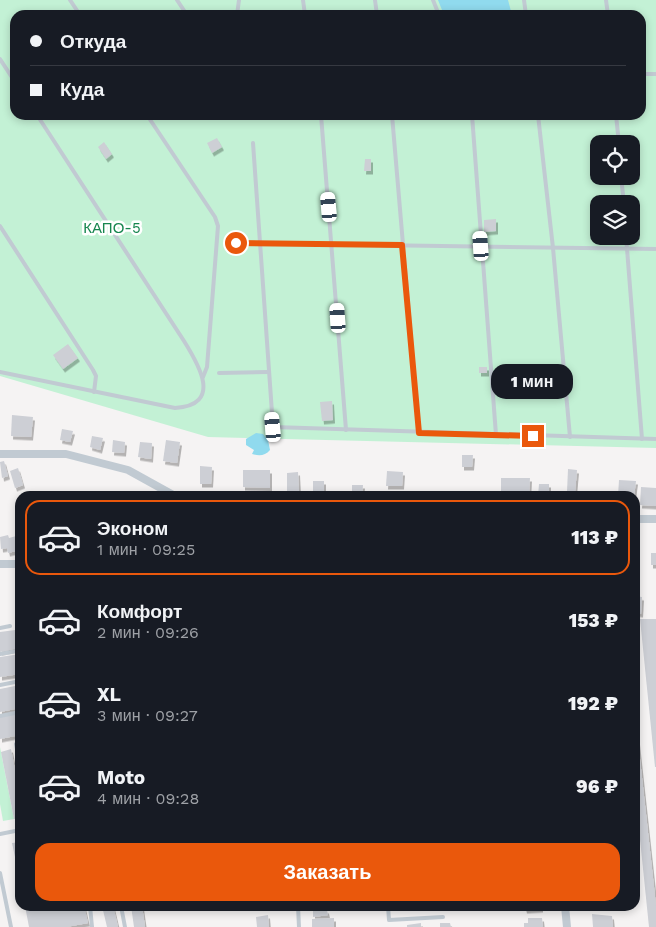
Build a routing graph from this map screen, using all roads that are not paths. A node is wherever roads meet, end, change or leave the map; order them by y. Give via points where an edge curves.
1 (0, 59) edge
2 (10, 74) edge
3 (40, 120) edge
4 (150, 120) edge
5 (321, 120) edge
6 (392, 120) edge
7 (472, 120) edge
8 (539, 120) edge
9 (616, 120) edge
10 (617, 135) edge
11 (253, 142) dead end
12 (0, 226) edge
13 (236, 243) dead end
14 (260, 243) junction
15 (333, 244) junction
16 (402, 245) junction
17 (627, 245) edge
18 (481, 246) junction
19 (553, 248) junction
20 (628, 249) junction
21 (656, 250) edge
22 (0, 372) edge
23 (268, 372) junction
24 (219, 373) dead end
25 (203, 377) junction
26 (94, 392) junction
27 (346, 430) junction
28 (419, 433) junction
29 (496, 435) junction
30 (570, 437) junction
31 (642, 439) junction
32 (656, 439) edge
33 (0, 454) edge
34 (166, 491) edge
35 (640, 519) edge
36 (656, 519) edge
37 (0, 564) edge
38 (15, 564) edge
39 (10, 626) dead end
40 (0, 628) edge
41 (15, 651) edge
42 (0, 654) edge
43 (15, 682) edge
44 (0, 685) edge
45 (15, 713) edge
46 (0, 716) edge
47 (15, 831) edge
48 (0, 834) edge
49 (0, 873) edge
50 (90, 911) edge
51 (122, 911) edge
52 (298, 911) edge
53 (388, 911) edge
54 (566, 911) edge
55 (442, 917) dead end
56 (400, 920) junction
57 (11, 927) edge
58 (92, 927) edge
59 (125, 927) edge
60 (299, 927) edge
61 (400, 927) edge
62 (568, 927) edge

1 - 2 lane
3 - 25 lane via 174,326
4 - 25 lane via 218,226 207,367
5 - 15 lane
6 - 16 lane
7 - 18 lane
8 - 19 lane
9 - 10 lane
11 - 14 lane
12 - 26 lane via 93,370 96,376
13 - 14 lane
14 - 15 lane
14 - 23 lane
15 - 16 lane
15 - 27 lane
16 - 18 lane
16 - 28 lane
17 - 20 lane
18 - 19 lane
18 - 29 lane
19 - 20 lane
19 - 30 lane
20 - 21 lane
20 - 31 lane
22 - 26 lane
23 - 24 lane
23 - 27 lane via 273,427
25 - 26 lane via 201,394 187,407 174,408
27 - 28 lane
28 - 29 lane
29 - 30 lane
30 - 31 lane
31 - 32 lane
33 - 34 street via 66,454 128,470
35 - 36 street
37 - 38 street
39 - 40 lane
41 - 42 lane
43 - 44 lane
45 - 46 lane
47 - 48 lane
49 - 57 lane
50 - 58 lane
51 - 59 lane
52 - 60 lane
53 - 56 lane via 389,920
54 - 62 street
55 - 56 lane
56 - 61 lane

